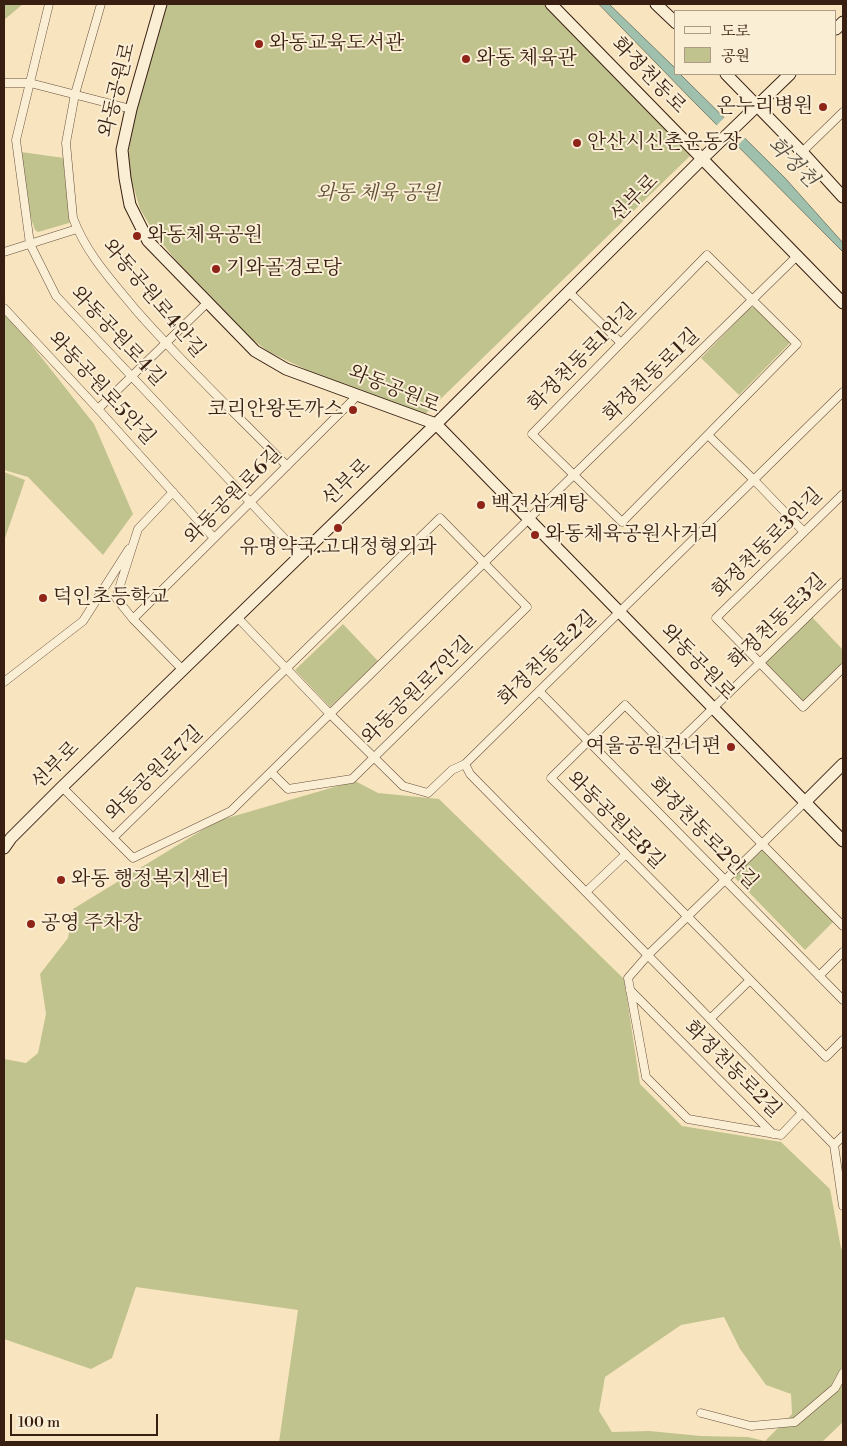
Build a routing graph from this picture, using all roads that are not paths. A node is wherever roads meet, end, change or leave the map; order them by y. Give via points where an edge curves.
1 (49, 4) edge
2 (101, 4) edge
3 (161, 4) edge
4 (551, 4) edge
5 (656, 4) edge
6 (674, 22) edge
7 (727, 75) edge
8 (789, 75) edge
9 (4, 83) edge
10 (30, 83) junction
11 (75, 94) junction
12 (757, 105) junction
13 (131, 109) junction
14 (843, 112) edge
15 (802, 152) junction
16 (702, 159) junction
17 (842, 193) edge
18 (77, 229) junction
19 (30, 244) junction
20 (4, 252) edge
21 (797, 256) junction
22 (568, 291) junction
23 (753, 300) junction
24 (208, 302) junction
25 (843, 303) edge
26 (4, 308) edge
27 (621, 343) junction
28 (166, 344) junction
29 (132, 376) junction
30 (843, 392) edge
31 (358, 395) junction
32 (98, 409) junction
33 (436, 424) junction
34 (708, 435) junction
35 (287, 466) junction
36 (574, 475) junction
37 (754, 480) junction
38 (173, 492) junction
39 (843, 494) edge
40 (250, 502) junction
41 (529, 519) junction
42 (804, 532) junction
43 (214, 538) junction
44 (135, 539) junction
45 (300, 554) junction
46 (484, 564) junction
47 (843, 582) edge
48 (620, 612) junction
49 (237, 617) junction
50 (133, 619) junction
51 (760, 663) junction
52 (287, 668) junction
53 (843, 668) edge
54 (182, 669) junction
55 (4, 682) edge
56 (539, 691) junction
57 (714, 707) junction
58 (330, 714) junction
59 (589, 741) junction
60 (670, 750) junction
61 (373, 758) junction
62 (465, 764) junction
63 (843, 764) edge
64 (271, 772) junction
65 (62, 787) junction
66 (804, 802) junction
67 (113, 838) junction
68 (7, 839) edge
69 (843, 841) edge
70 (762, 844) junction
71 (4, 848) edge
72 (626, 854) junction
73 (725, 880) junction
74 (586, 892) junction
75 (687, 917) junction
76 (843, 926) edge
77 (843, 952) edge
78 (648, 956) junction
79 (820, 976) junction
80 (750, 980) junction
81 (630, 990) junction
82 (843, 1000) edge
83 (710, 1019) junction
84 (843, 1040) edge
85 (802, 1113) junction
86 (773, 1134) junction
87 (843, 1136) edge
88 (834, 1145) junction
89 (843, 1206) edge
90 (843, 1372) edge
91 (701, 1413) dead end

1 - 10 street, 와동공원로4길
2 - 11 street, 와동공원로4안길
3 - 13 street, 와동공원로
4 - 16 street, 화정천동로
5 - 6 street
7 - 12 street
8 - 12 street
9 - 10 street
10 - 11 street
10 - 19 street, 와동공원로4길 via 16,140
11 - 13 street
11 - 18 street, 와동공원로4안길 via 66,142 73,218
12 - 15 street
12 - 16 street, 선부로
13 - 24 street, 와동공원로 via 122,150 130,205 148,241
14 - 15 street
15 - 17 street
16 - 21 street, 화정천동로
16 - 22 street, 선부로
18 - 19 street
18 - 28 street, 와동공원로4안길 via 99,267
19 - 20 street
19 - 29 street, 와동공원로4길 via 56,296
21 - 23 street, 화정천동로1길
21 - 25 street, 화정천동로
22 - 27 street
22 - 33 street, 선부로
23 - 27 street, 화정천동로1안길 via 707,255
23 - 34 street, 화정천동로1안길 via 797,344
23 - 36 street, 화정천동로1길
24 - 28 street
24 - 31 street, 와동공원로 via 255,351 286,369
26 - 32 street, 와동공원로5안길
27 - 36 street, 화정천동로1안길 via 532,434
28 - 29 street
28 - 35 street, 와동공원로4안길
29 - 32 street
29 - 40 street, 와동공원로4길
30 - 37 street, 화정천동로2길
31 - 33 street, 와동공원로
31 - 35 street, 와동공원로6길
32 - 38 street, 와동공원로5안길
33 - 41 street, 와동공원로
33 - 45 street, 선부로
34 - 36 street, 화정천동로1안길 via 622,522
34 - 37 street
35 - 40 street, 와동공원로6길
36 - 41 street, 화정천동로1길
37 - 42 street
37 - 48 street, 화정천동로2길
38 - 43 street, 와동공원로5안길
38 - 44 street via 138,529
39 - 42 street, 화정천동로3안길
40 - 43 street, 와동공원로6길
40 - 45 street, 와동공원로4길
41 - 46 street, 와동공원로7길
41 - 48 street, 와동공원로
42 - 51 street, 화정천동로3안길 via 716,618
43 - 50 street, 와동공원로6길
44 - 50 street via 116,598
44 - 55 street via 82,621
45 - 49 street, 선부로
46 - 52 street, 와동공원로7길 via 440,518
46 - 58 street, 와동공원로7길
46 - 61 street, 와동공원로7안길 via 526,607
47 - 51 street, 화정천동로3길
48 - 56 street, 화정천동로2길
48 - 57 street, 와동공원로
49 - 52 street
49 - 54 street, 선부로
50 - 54 street
51 - 53 street, 화정천동로3안길 via 803,707
51 - 57 street, 화정천동로3길
52 - 58 street
52 - 67 street, 와동공원로7길
54 - 65 street, 선부로
56 - 59 street, 화정천동로2안길
56 - 62 street, 화정천동로2길
57 - 60 street, 화정천동로3길
57 - 66 street, 와동공원로
58 - 61 street
58 - 64 street, 와동공원로7길
59 - 60 street, 와동공원로8길 via 625,705
59 - 72 street, 와동공원로8길 via 551,778
59 - 73 street, 화정천동로2안길
60 - 70 street, 와동공원로8길
61 - 62 street via 403,786 428,793 452,770
61 - 64 street, 와동공원로7안길 via 352,779 288,789
62 - 74 street, 화정천동로2길 via 470,774
63 - 66 street
64 - 67 street, 와동공원로7길 via 231,811 133,858
65 - 67 street
65 - 68 street, 선부로
66 - 69 street, 와동공원로
66 - 70 street
68 - 71 street, 선부로
70 - 73 street
70 - 76 street, 와동공원로8길
72 - 74 street
72 - 75 street, 와동공원로8길
73 - 75 street
73 - 79 street, 화정천동로2안길
74 - 78 street, 화정천동로2길
75 - 78 street
75 - 80 street, 와동공원로8길
77 - 79 street
78 - 81 street, 화정천동로2길 via 628,978
78 - 83 street, 화정천동로2길
79 - 82 street, 화정천동로2안길
80 - 83 street
80 - 84 street, 와동공원로8길 via 826,1057
81 - 86 street, 화정천동로2길
81 - 86 street, 화정천동로2길 via 646,1077 688,1119
83 - 85 street, 화정천동로2길
85 - 86 street via 782,1135
85 - 88 street, 화정천동로2길
87 - 88 street
88 - 89 street
90 - 91 street via 835,1388 795,1422 751,1426

